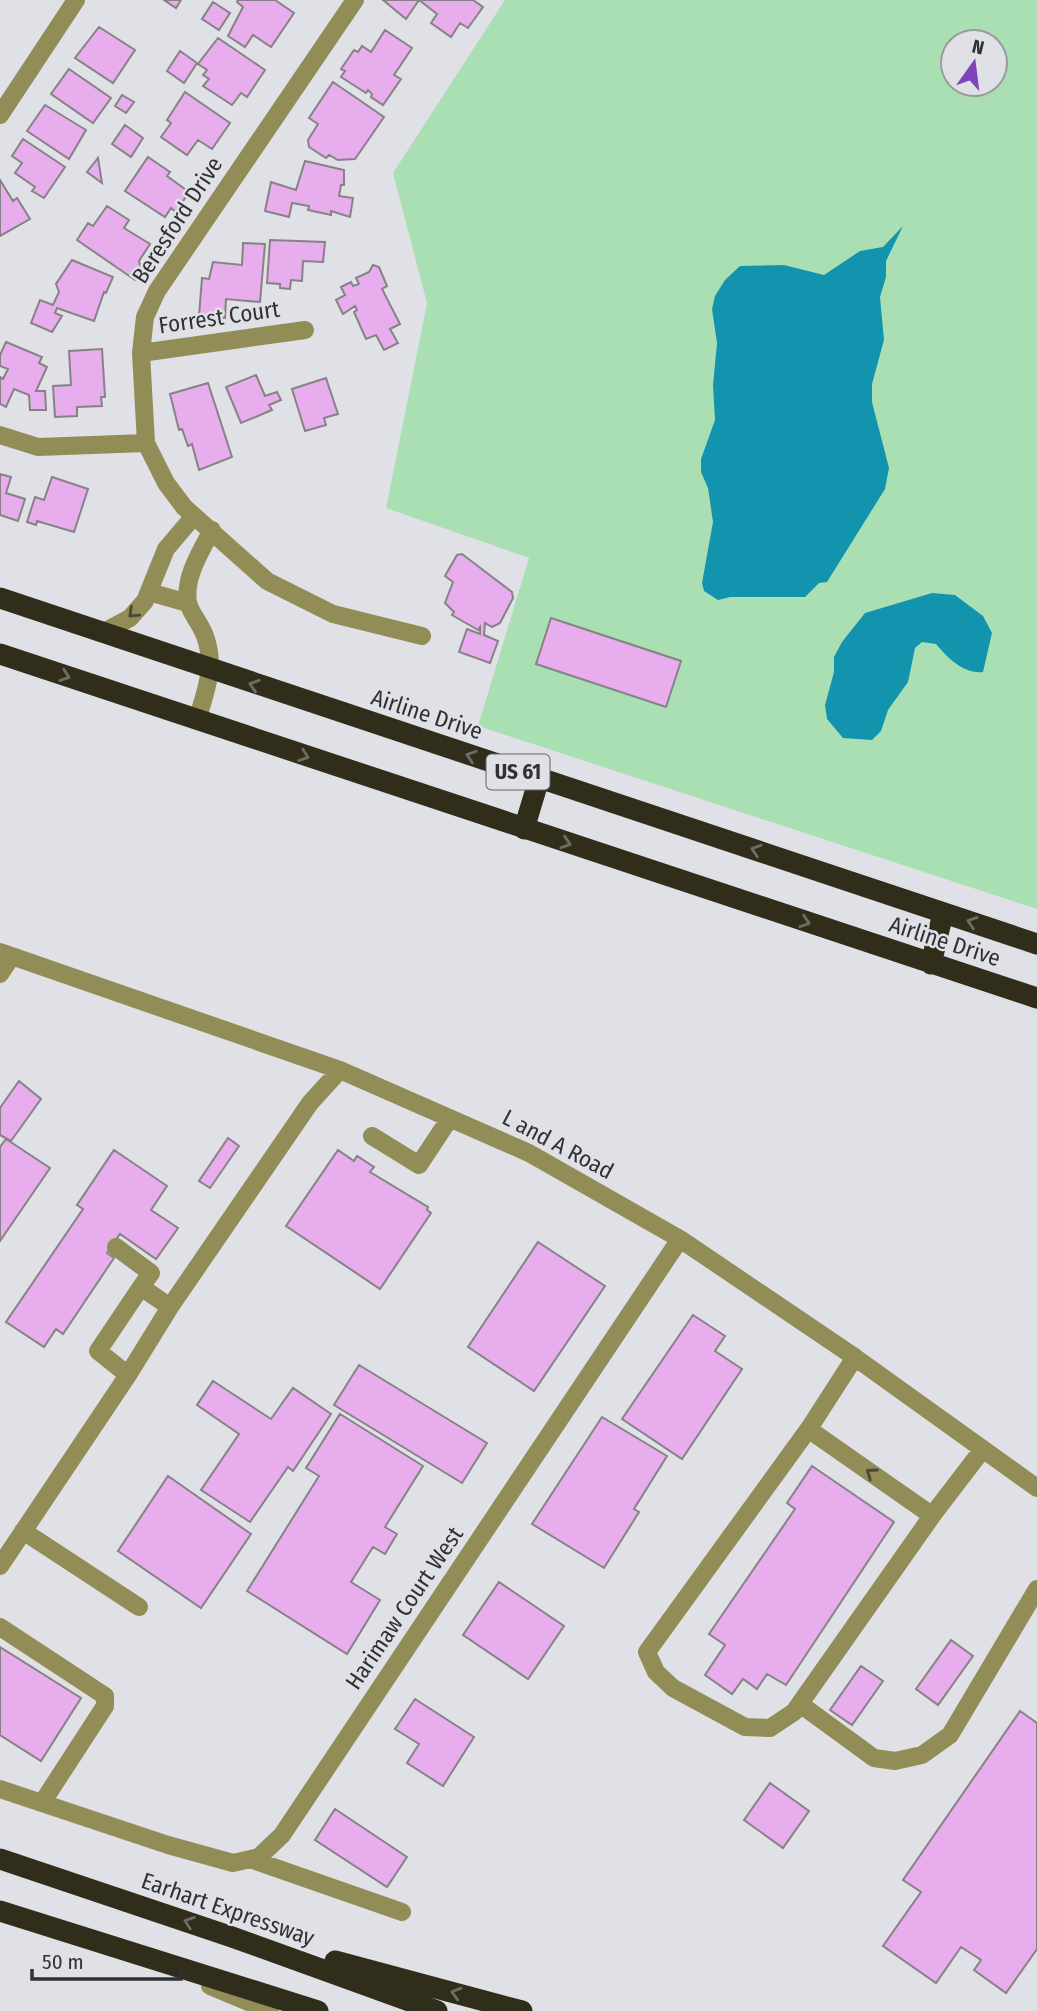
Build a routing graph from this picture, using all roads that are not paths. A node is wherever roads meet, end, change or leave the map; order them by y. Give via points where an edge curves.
1 (76, 0) edge
2 (355, 0) edge
3 (0, 116) edge
4 (305, 330) dead end
5 (141, 352) junction
6 (0, 435) edge
7 (146, 443) junction
8 (194, 516) junction
9 (212, 530) junction
10 (149, 592) junction
11 (0, 598) edge
12 (188, 603) junction
13 (102, 633) junction
14 (422, 636) dead end
15 (0, 654) edge
16 (212, 671) junction
17 (197, 720) junction
18 (539, 779) junction
19 (524, 829) junction
20 (943, 913) junction
21 (1037, 944) edge
22 (6, 954) edge
23 (931, 964) junction
24 (0, 974) edge
25 (1037, 999) edge
26 (341, 1070) junction
27 (450, 1118) junction
28 (372, 1136) dead end
29 (680, 1239) junction
30 (116, 1247) dead end
31 (141, 1287) junction
32 (170, 1307) junction
33 (855, 1357) junction
34 (128, 1375) junction
35 (810, 1429) junction
36 (983, 1449) junction
37 (1037, 1488) edge
38 (930, 1513) junction
39 (23, 1531) junction
40 (0, 1566) edge
41 (1034, 1601) edge
42 (139, 1607) dead end
43 (0, 1627) edge
44 (800, 1704) junction
45 (0, 1789) edge
46 (42, 1803) junction
47 (250, 1858) junction
48 (0, 1859) edge
49 (0, 1911) edge
50 (402, 1912) dead end
51 (232, 1937) junction
52 (130, 1952) junction
53 (270, 2011) edge
54 (318, 2011) edge
55 (438, 2011) edge
56 (522, 2011) edge

1 - 3 street
2 - 5 street, Beresford Drive via 157,291 145,317
4 - 5 street, Forrest Court
5 - 7 street, Beresford Drive
6 - 7 street via 38,447
7 - 8 street, Beresford Drive via 166,483
8 - 9 street, Beresford Drive
8 - 10 street via 166,549
9 - 12 street via 192,569
9 - 14 street, Beresford Drive via 267,581 333,614
10 - 12 street
10 -> 13 street via 130,618
11 - 13 highway, Airline Drive / US 61
12 - 16 street via 205,636
13 - 16 highway, Airline Drive / US 61
15 -> 17 highway, Airline Drive / US 61
16 - 17 street
18 -> 16 highway, Airline Drive / US 61
17 -> 19 highway, Airline Drive / US 61
18 - 19 highway
20 -> 18 highway, Airline Drive / US 61
19 -> 23 highway, Airline Drive / US 61
21 -> 20 highway, Airline Drive / US 61
20 - 23 highway
22 - 24 street
22 - 26 street, L and A Road
23 - 25 highway, Airline Drive / US 61
26 - 27 street, L and A Road
26 - 32 street via 310,1103
27 - 28 street via 419,1165
27 - 29 street, L and A Road via 529,1153
29 - 33 street, L and A Road
29 - 47 street, Harimaw Court West via 282,1835 259,1857
30 - 31 street via 151,1273
31 - 32 street
31 - 34 street via 98,1351
32 - 34 street
33 - 35 street
33 - 36 street, L and A Road
34 - 39 street
38 -> 35 street
35 - 44 street via 647,1653 656,1672 673,1688 745,1727 770,1728
36 - 37 street, L and A Road
36 - 38 street
38 - 44 street
39 - 40 street
39 - 42 street
41 - 44 street via 950,1735 922,1755 895,1761 874,1758
43 - 46 street via 105,1696 105,1706
45 - 46 street
46 - 47 street via 233,1863
47 - 50 street
51 -> 48 highway, Earhart Expressway
49 - 52 highway
51 - 55 highway, Earhart Expressway
56 -> 51 highway
52 - 53 street
52 - 54 highway

